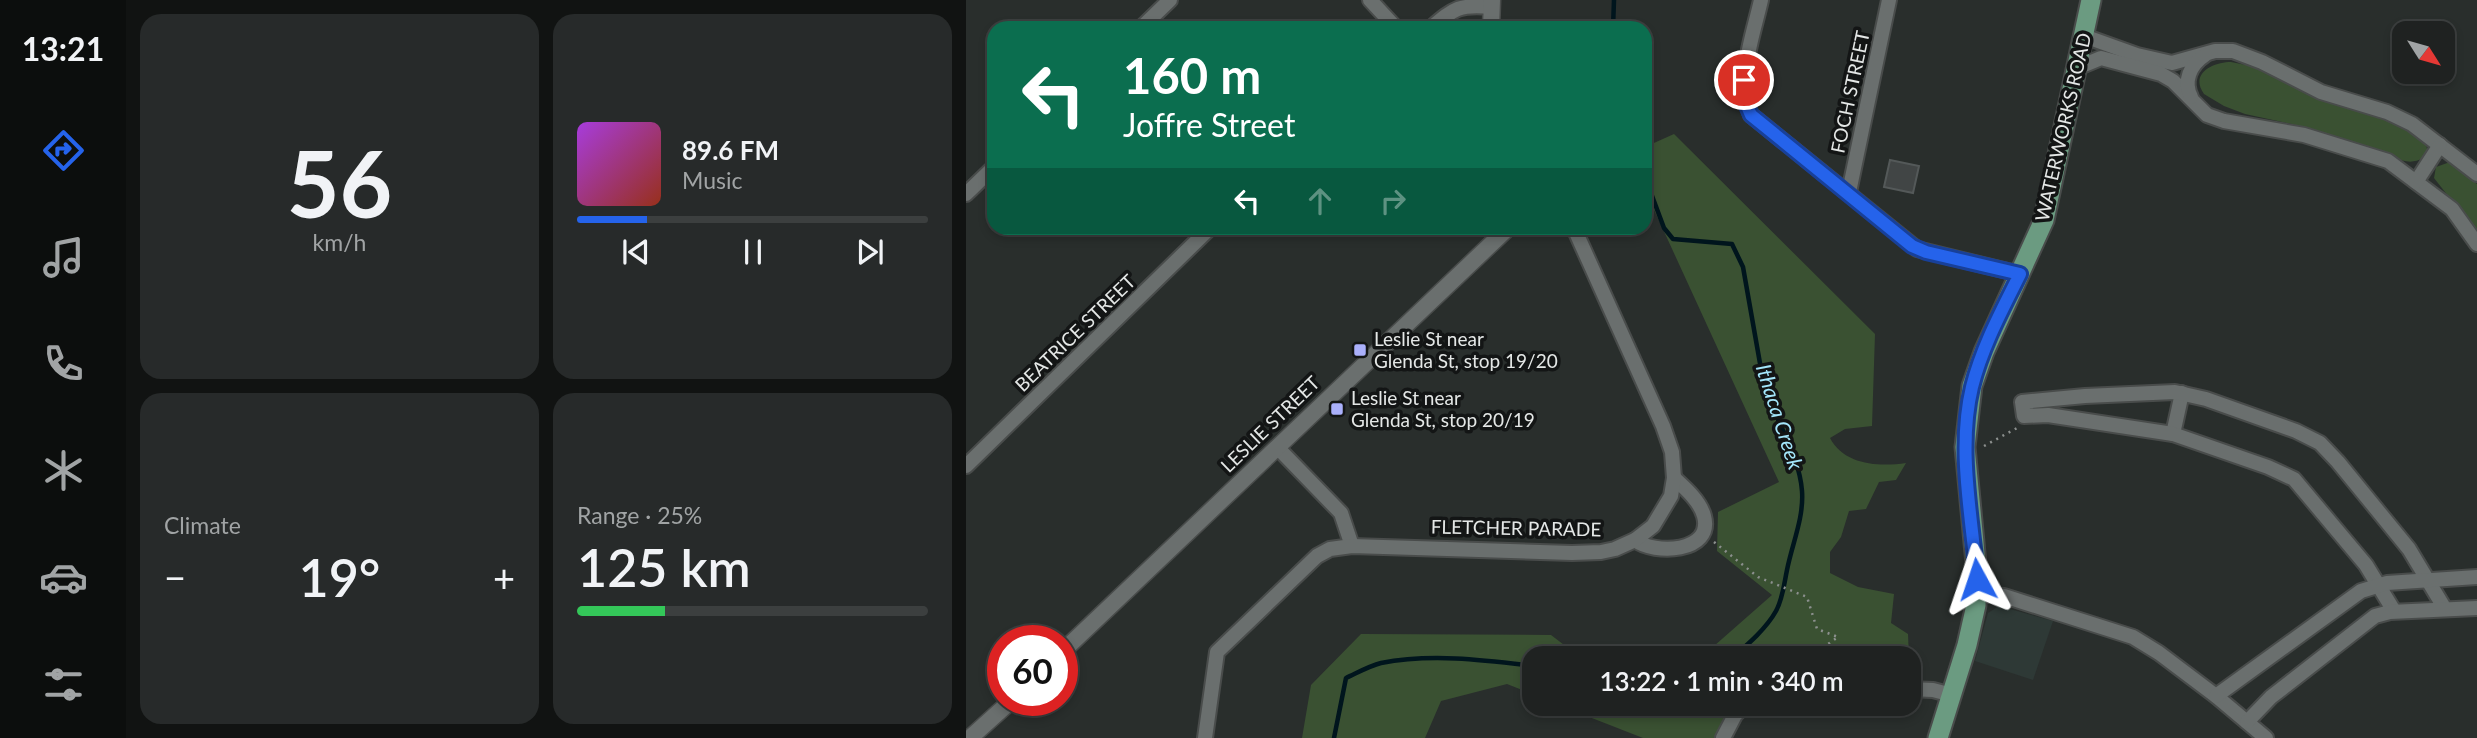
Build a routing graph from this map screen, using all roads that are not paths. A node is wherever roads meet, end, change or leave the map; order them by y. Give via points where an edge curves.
1 (1170, 0) edge
2 (1370, 0) edge
3 (1761, 0) edge
4 (1889, 0) edge
5 (2091, 0) edge
6 (1491, 3) edge
7 (1148, 21) edge
8 (1390, 21) edge
9 (1439, 21) edge
10 (1491, 21) edge
11 (2084, 36) junction
12 (2215, 51) junction
13 (2135, 60) junction
14 (2077, 68) junction
15 (2194, 102) junction
16 (2440, 145) junction
17 (987, 174) edge
18 (2477, 174) edge
19 (2416, 182) junction
20 (1849, 192) junction
21 (966, 194) edge
22 (1203, 235) edge
23 (1501, 235) edge
24 (1577, 235) edge
25 (2477, 244) edge
26 (2020, 274) junction
27 (2182, 393) junction
28 (2062, 397) junction
29 (2071, 418) junction
30 (2173, 434) junction
31 (1277, 447) junction
32 (966, 466) edge
33 (1674, 478) junction
34 (1634, 540) junction
35 (1352, 546) junction
36 (2477, 577) edge
37 (2428, 581) junction
38 (2380, 584) junction
39 (1977, 594) junction
40 (2477, 608) edge
41 (2445, 609) junction
42 (2394, 611) junction
43 (1078, 637) edge
44 (1921, 690) edge
45 (1952, 695) junction
46 (2216, 696) junction
47 (994, 716) edge
48 (1734, 716) edge
49 (2247, 722) junction
50 (970, 738) edge
51 (1205, 738) edge
52 (1723, 738) edge
53 (1938, 738) edge
54 (2266, 738) edge

1 - 7 street
2 - 8 street
3 - 20 street via 1744,80 1744,99 1751,115
4 - 20 street, FOCH STREET
5 - 11 main road, WATERWORKS ROAD
6 - 9 street via 1460,6
6 - 10 street
11 - 13 street
11 - 14 main road, WATERWORKS ROAD
12 - 13 street via 2172,63
12 - 15 street via 2200,58 2189,75 2187,89
12 - 16 street via 2230,50 2320,92 2387,112
13 - 14 street via 2098,58
13 - 15 street via 2169,78
14 - 26 main road, WATERWORKS ROAD via 2048,208
15 - 19 street via 2204,114 2217,119 2304,135 2388,161
16 - 18 street
16 - 19 street
17 - 21 street
19 - 25 street via 2452,209
20 - 26 street via 1917,249
22 - 32 street, BEATRICE STREET
23 - 31 street, LESLIE STREET
24 - 33 street, FLETCHER PARADE via 1663,426
26 - 39 main road, WATERWORKS ROAD via 1983,352 1967,418 1966,465
27 - 28 street
27 - 30 street
27 - 37 street via 2320,443 2409,549
28 - 29 street via 2063,410
28 - 29 street via 2022,402 2024,416
29 - 30 street
30 - 38 street via 2294,479
31 - 35 street via 1341,513
31 - 43 street, LESLIE STREET
33 - 34 street, FLETCHER PARADE via 1663,512
33 - 34 street via 1700,508 1705,524 1702,533 1693,542 1670,550 1654,550
34 - 35 street, FLETCHER PARADE via 1601,552
35 - 51 street, FLETCHER PARADE via 1317,556 1217,652
36 - 37 street
37 - 38 street
37 - 41 street
38 - 42 street
38 - 46 street via 2345,600
39 - 45 main road, WATERWORKS ROAD
39 - 46 street via 2012,598 2133,637
40 - 41 street
41 - 42 street
42 - 49 street via 2361,625
44 - 45 street
45 - 53 main road, WATERWORKS ROAD
46 - 49 street
47 - 50 street
48 - 52 street
49 - 54 street

